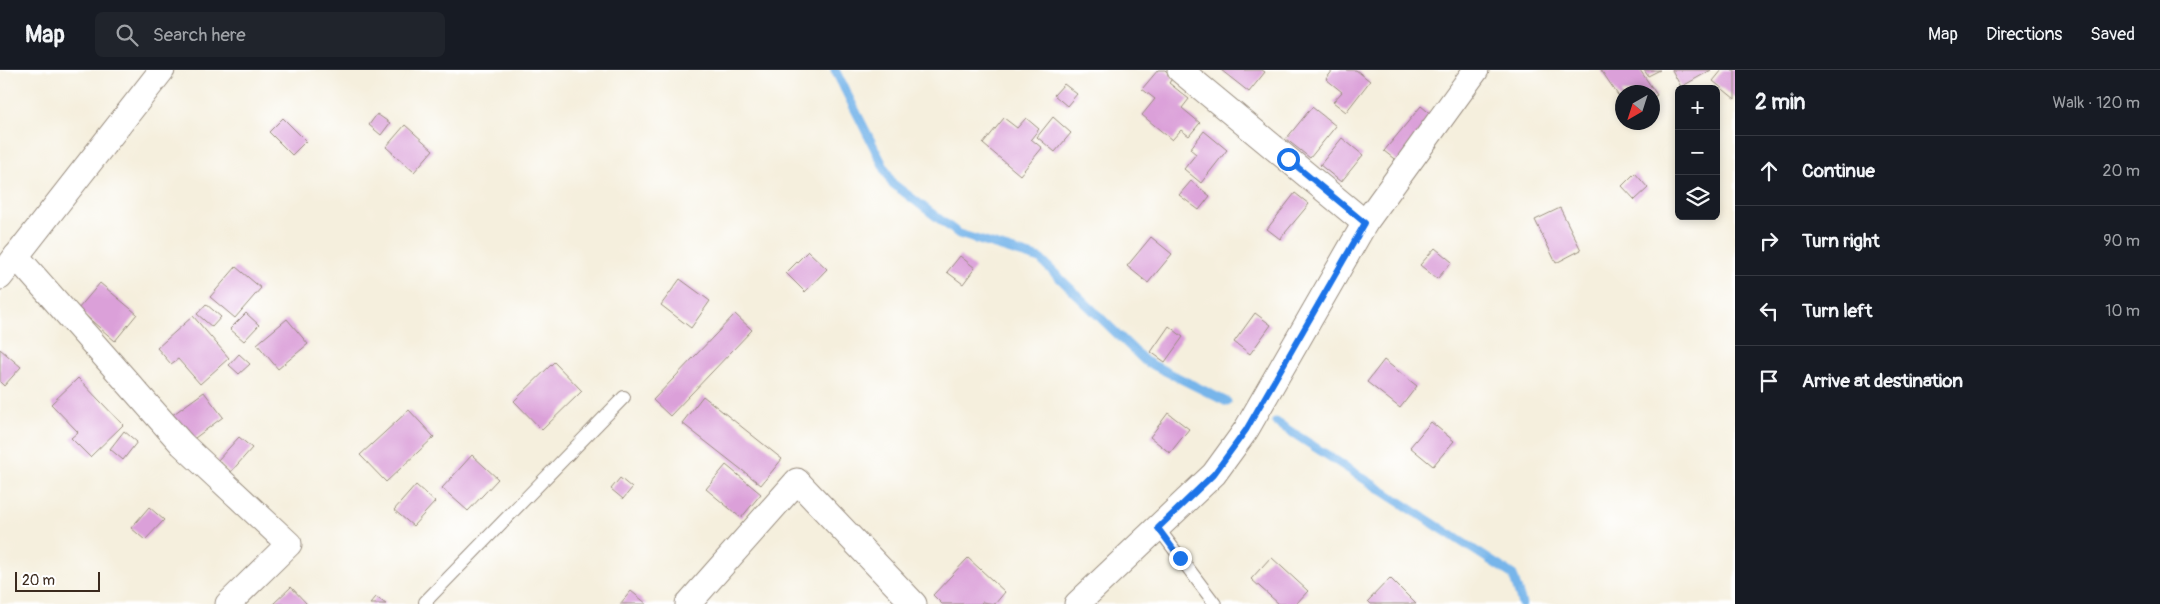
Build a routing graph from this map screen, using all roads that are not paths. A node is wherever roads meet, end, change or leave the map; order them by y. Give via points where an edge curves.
1 (162, 70) edge
2 (1180, 70) edge
3 (1476, 70) edge
4 (1365, 223) junction
5 (16, 256) junction
6 (0, 277) edge
7 (624, 396) dead end
8 (1158, 528) junction
9 (228, 604) edge
10 (427, 604) edge
11 (688, 604) edge
12 (914, 604) edge
13 (1077, 604) edge
14 (1215, 604) edge

1 - 5 street
2 - 4 street
3 - 4 street
4 - 8 street via 1246,430 1214,474
5 - 6 street
5 - 9 street via 182,444 289,544
7 - 10 lane via 425,602
8 - 13 street
8 - 14 lane
11 - 12 street via 797,481

